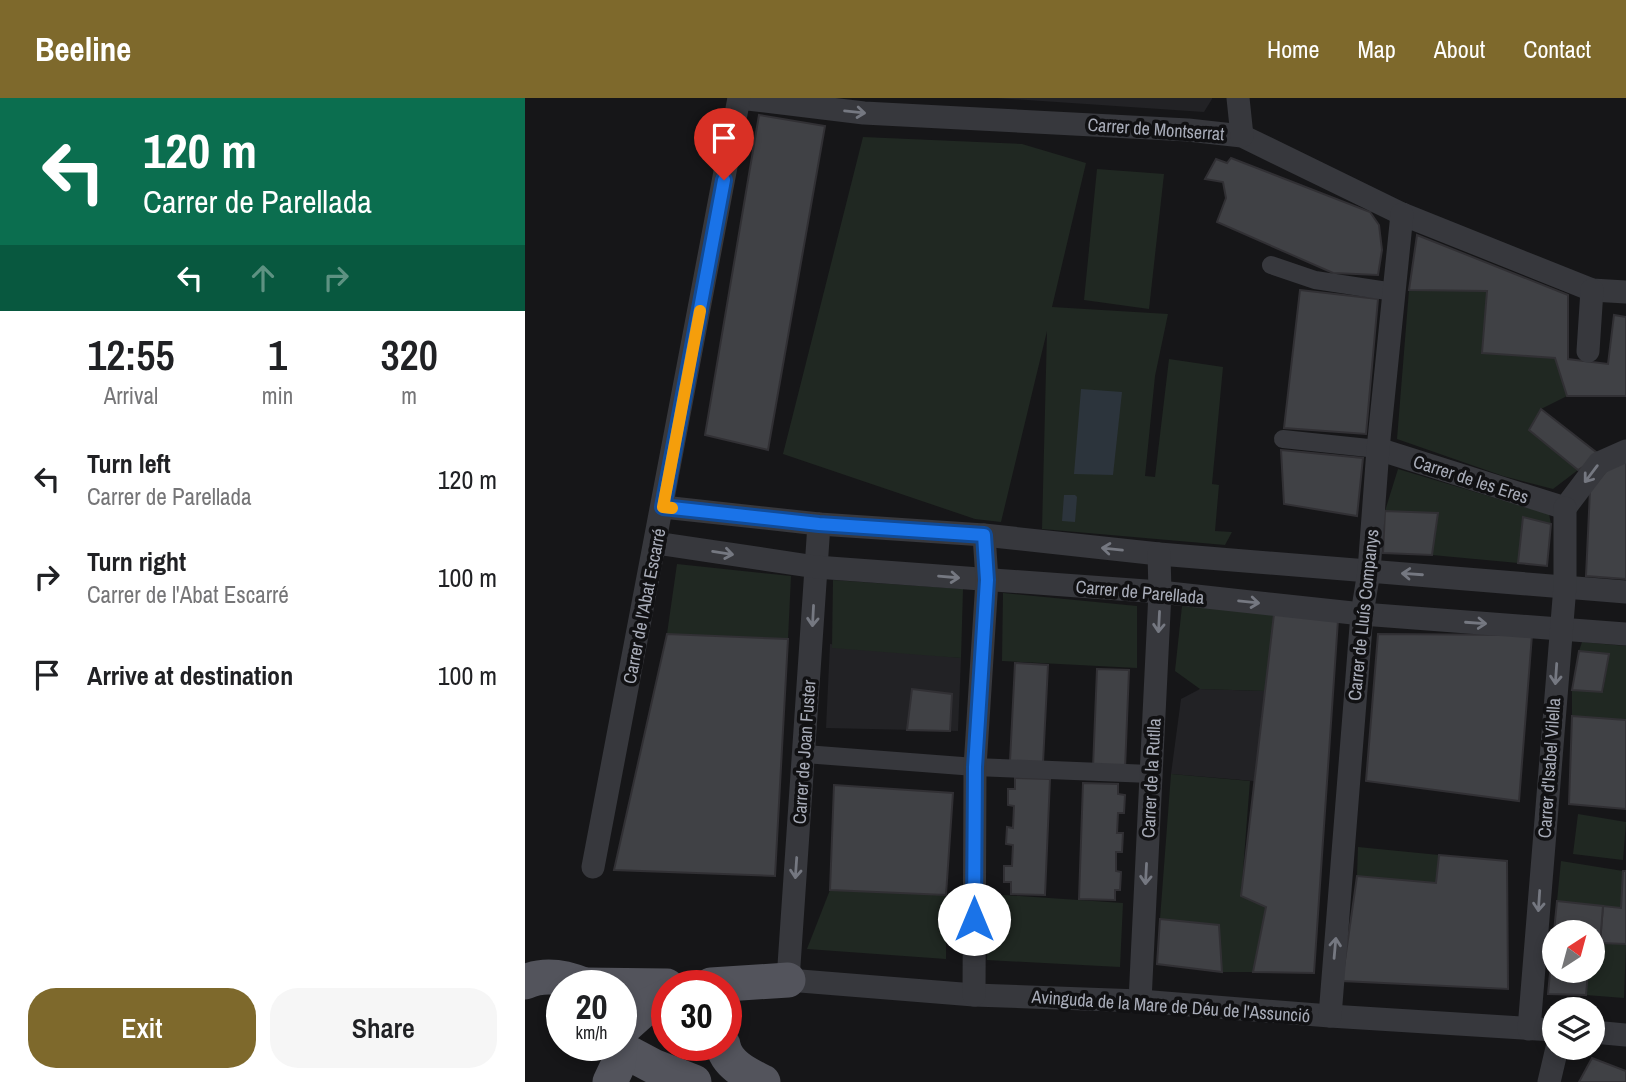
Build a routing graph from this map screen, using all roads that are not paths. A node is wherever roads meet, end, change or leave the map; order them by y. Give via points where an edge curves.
1 (739, 98) edge
2 (1237, 98) edge
3 (1242, 136) junction
4 (1402, 214) junction
5 (1271, 265) dead end
6 (1592, 290) junction
7 (1394, 292) junction
8 (1626, 292) edge
9 (1588, 351) dead end
10 (1283, 439) dead end
11 (1378, 449) junction
12 (1626, 452) edge
13 (663, 507) junction
14 (1565, 508) junction
15 (819, 524) junction
16 (984, 535) junction
17 (656, 543) junction
18 (1159, 554) junction
19 (815, 567) junction
20 (1369, 571) junction
21 (987, 580) junction
22 (1565, 586) junction
23 (1160, 592) junction
24 (1626, 592) edge
25 (1362, 614) junction
26 (1560, 629) junction
27 (1626, 634) edge
28 (805, 754) junction
29 (975, 767) junction
30 (1151, 774) junction
31 (593, 867) dead end
32 (546, 977) edge
33 (788, 980) junction
34 (525, 982) edge
35 (742, 992) edge
36 (974, 995) junction
37 (1140, 1001) junction
38 (651, 1004) edge
39 (1330, 1016) junction
40 (637, 1021) edge
41 (1529, 1028) junction
42 (1542, 1029) edge
43 (1605, 1033) edge
44 (1626, 1035) edge
45 (637, 1054) edge
46 (1554, 1060) edge
47 (618, 1061) edge
48 (732, 1061) edge
49 (610, 1082) edge
50 (694, 1082) edge
51 (763, 1082) edge
52 (1549, 1082) edge

1 -> 3 street, Carrer de Montserrat via 864,113
1 - 13 street, Carrer de l'Abat Escarré
2 - 3 street
3 - 4 street, Carrer de Montserrat
4 - 6 street, Carrer de Montserrat
4 - 7 street, Carrer de Lluís Companys
5 - 7 street via 1315,280
6 - 8 street, Carrer de Montserrat
6 - 9 street
7 - 11 street, Carrer de Lluís Companys
10 - 11 street
11 - 14 street, Carrer de les Eres
11 - 20 street, Carrer de Lluís Companys
12 -> 14 street via 1599,463
13 - 15 street
13 - 17 street, Carrer de l'Abat Escarré
14 - 22 street, Carrer d'Isabel Vilella
15 - 16 street
15 - 19 street, Carrer de Joan Fuster
18 -> 16 street
16 - 21 street
17 -> 19 street, Carrer de Parellada
17 - 31 street, Carrer de l'Abat Escarré
18 - 20 street
18 - 23 street, Carrer de la Rutlla
19 -> 21 street, Carrer de Parellada
19 -> 28 street, Carrer de Joan Fuster
22 -> 20 street
20 - 25 street, Carrer de Lluís Companys
21 - 23 street, Carrer de Parellada
21 - 29 street
22 - 24 street
22 - 26 street, Carrer d'Isabel Vilella
23 -> 25 street, Carrer de Parellada
23 -> 30 street, Carrer de la Rutlla
25 -> 26 street, Carrer de Parellada
39 -> 25 street, Carrer de Lluís Companys
26 - 27 street, Carrer de Parellada
26 -> 41 street, Carrer d'Isabel Vilella
28 - 29 street
28 -> 33 street, Carrer de Joan Fuster
29 - 30 street
29 - 36 street
30 -> 37 street, Carrer de la Rutlla
32 - 34 main road
33 - 35 main road
33 - 36 street, Avinguda de la Mare de Déu de l'Assunció
36 - 37 street, Avinguda de la Mare de Déu de l'Assunció
37 - 39 street, Avinguda de la Mare de Déu de l'Assunció
38 - 40 main road
39 - 41 street, Avinguda de la Mare de Déu de l'Assunció
41 - 42 street, Avinguda de la Mare de Déu de l'Assunció
43 - 44 street
45 - 50 main road via 653,1066
46 - 52 street
47 - 49 main road
48 - 51 main road

